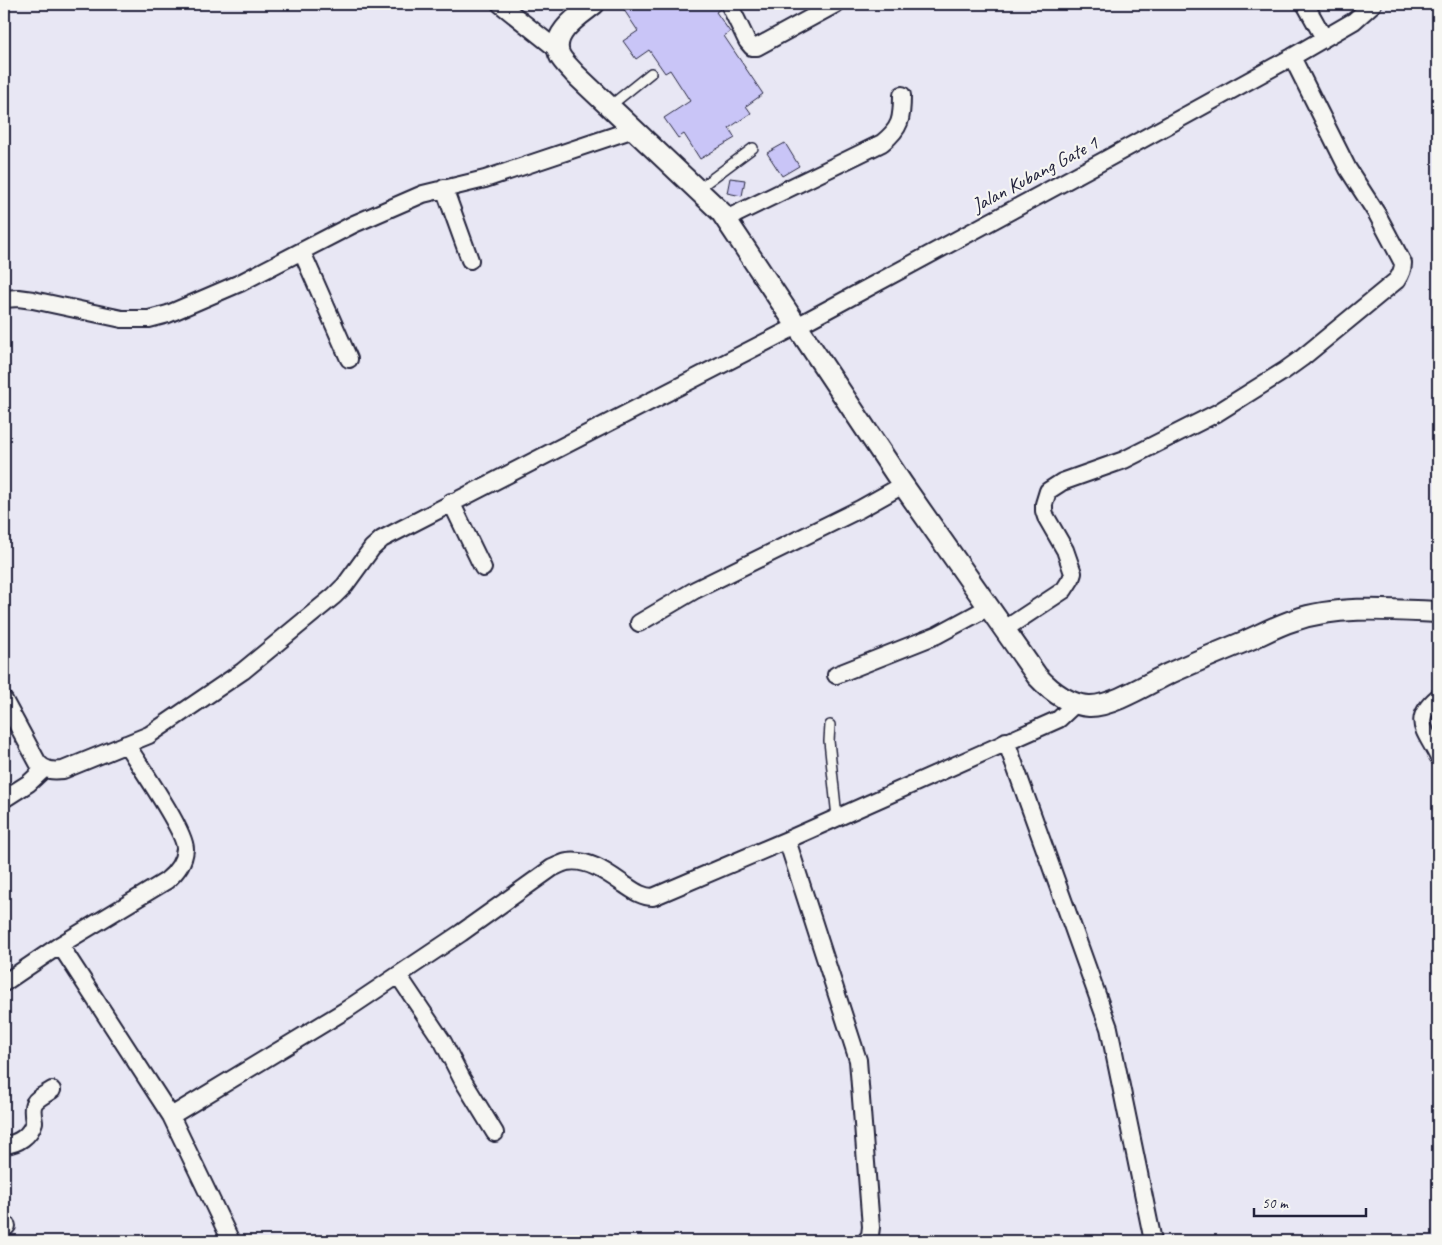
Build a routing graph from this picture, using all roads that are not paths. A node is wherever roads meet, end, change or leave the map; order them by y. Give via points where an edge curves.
1 (500, 4) edge
2 (594, 4) edge
3 (728, 4) edge
4 (836, 4) edge
5 (1305, 4) edge
6 (1373, 4) edge
7 (1324, 38) junction
8 (558, 51) junction
9 (1292, 57) junction
10 (651, 73) dead end
11 (902, 95) dead end
12 (610, 106) junction
13 (634, 129) junction
14 (753, 148) dead end
15 (444, 188) junction
16 (698, 189) junction
17 (726, 219) junction
18 (302, 252) junction
19 (470, 260) dead end
20 (4, 299) edge
21 (797, 326) junction
22 (349, 359) dead end
23 (903, 486) junction
24 (451, 502) junction
25 (483, 568) dead end
26 (989, 607) junction
27 (1438, 612) edge
28 (639, 623) dead end
29 (1006, 629) junction
30 (836, 675) dead end
31 (1438, 697) edge
32 (4, 700) edge
33 (1076, 703) junction
34 (830, 724) dead end
35 (1006, 741) junction
36 (126, 744) junction
37 (1438, 756) edge
38 (44, 769) junction
39 (4, 798) edge
40 (837, 818) junction
41 (787, 840) junction
42 (60, 945) junction
43 (398, 975) junction
44 (4, 983) edge
45 (52, 1090) dead end
46 (171, 1116) junction
47 (495, 1133) dead end
48 (4, 1145) edge
49 (231, 1241) edge
50 (866, 1241) edge
51 (1153, 1241) edge

1 - 8 street
2 - 8 street via 565,30
3 - 4 street via 752,47
5 - 7 street
6 - 7 street, Jalan Kubang Gate 1 via 1354,21
7 - 9 street, Jalan Kubang Gate 1
8 - 12 street via 575,74
9 - 21 street, Jalan Kubang Gate 1
9 - 29 street via 1348,169 1403,263 1403,269 1397,280 1284,372 1217,413 1124,460 1062,482 1048,491 1044,504 1046,518 1065,550 1073,573 1064,590
10 - 12 lane
11 - 17 street via 899,125 882,143
12 - 13 street
13 - 15 street via 485,179
13 - 16 street
14 - 16 lane
15 - 18 street via 397,204
15 - 19 street
16 - 17 street
17 - 21 street
18 - 20 street via 200,302 149,319 122,318 33,300
18 - 22 street
21 - 23 street
21 - 24 street, Jalan Kubang Gate 1
23 - 26 street
23 - 28 street via 695,590
24 - 25 street
24 - 36 street, Jalan Kubang Gate 1 via 382,539 334,596 243,670 149,736
26 - 29 street
26 - 30 street via 937,635
27 - 33 street via 1332,612 1296,619 1127,694 1096,705
29 - 33 street via 1037,676 1060,696
31 - 37 street via 1428,706 1422,719
32 - 38 street
33 - 35 street via 1059,719
34 - 40 lane
35 - 40 street
35 - 51 street via 1109,1028
36 - 38 street, Jalan Kubang Gate 1 via 63,770
36 - 42 street via 182,833 185,850 182,862 166,881
38 - 39 street via 29,783
40 - 41 street
41 - 43 street via 654,898 638,894 593,866 579,861 566,862 552,868
41 - 50 street via 858,1060 870,1227
42 - 44 street
42 - 46 street
43 - 46 street
43 - 47 street via 443,1042
45 - 48 street via 34,1104 34,1122 26,1136
46 - 49 street

